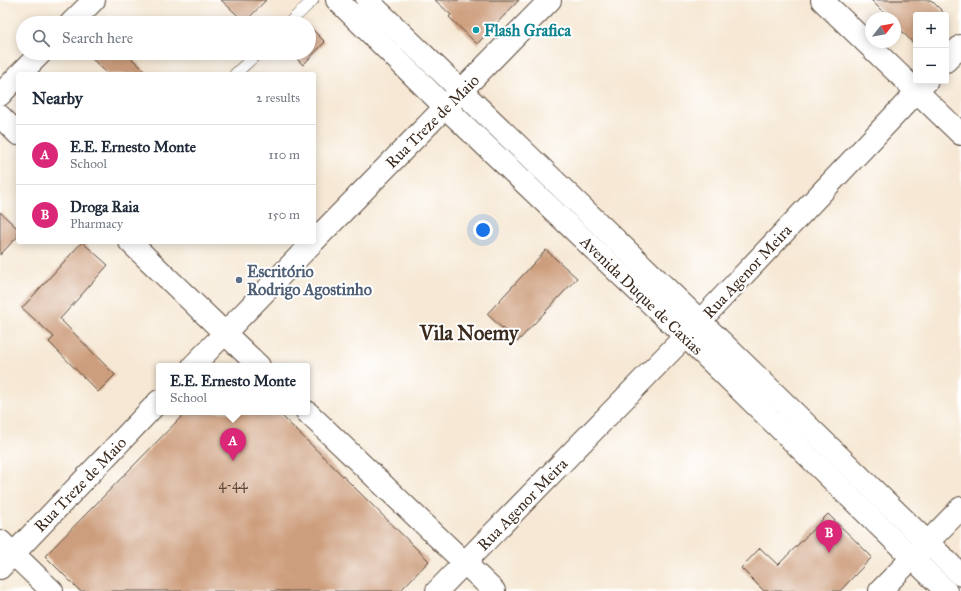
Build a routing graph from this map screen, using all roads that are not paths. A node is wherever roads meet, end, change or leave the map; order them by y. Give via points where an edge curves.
1 (94, 0) edge
2 (313, 0) edge
3 (337, 0) edge
4 (367, 0) edge
5 (550, 0) edge
6 (822, 0) edge
7 (78, 16) edge
8 (296, 16) edge
9 (961, 46) edge
10 (949, 59) edge
11 (34, 60) edge
12 (251, 60) edge
13 (22, 72) edge
14 (238, 72) edge
15 (16, 78) edge
16 (922, 86) edge
17 (462, 91) junction
18 (0, 95) edge
19 (445, 107) junction
20 (0, 116) edge
21 (16, 132) edge
22 (961, 134) edge
23 (316, 240) edge
24 (132, 244) edge
25 (312, 244) edge
26 (692, 329) junction
27 (224, 333) junction
28 (196, 363) edge
29 (256, 363) edge
30 (156, 404) edge
31 (310, 415) edge
32 (961, 508) edge
33 (927, 543) junction
34 (4, 554) edge
35 (912, 558) junction
36 (465, 563) junction
37 (961, 575) edge
38 (52, 591) edge
39 (437, 591) edge
40 (494, 591) edge
41 (880, 591) edge
42 (946, 591) edge

1 - 7 street
2 - 8 lane
3 - 19 street, Avenida Duque de Caxias
4 - 17 street, Avenida Duque de Caxias
5 - 17 street, Rua Treze de Maio
6 - 16 street
9 - 10 street
11 - 13 street
12 - 14 lane
15 - 18 street
16 - 22 street
16 - 26 street, Rua Agenor Meira
17 - 19 street, Rua Treze de Maio
17 - 26 street, Avenida Duque de Caxias
19 - 23 street, Rua Treze de Maio
19 - 26 street, Avenida Duque de Caxias
20 - 21 street
24 - 27 street
25 - 27 street, Rua Treze de Maio
26 - 33 street, Avenida Duque de Caxias
26 - 35 street, Avenida Duque de Caxias
26 - 36 street, Rua Agenor Meira
27 - 28 street, Rua Treze de Maio
27 - 29 street
30 - 34 street, Rua Treze de Maio
31 - 36 street
32 - 33 street
33 - 35 street
33 - 37 street, Avenida Duque de Caxias
34 - 38 street
35 - 41 street
35 - 42 street, Avenida Duque de Caxias
36 - 39 street, Rua Agenor Meira
36 - 40 street

